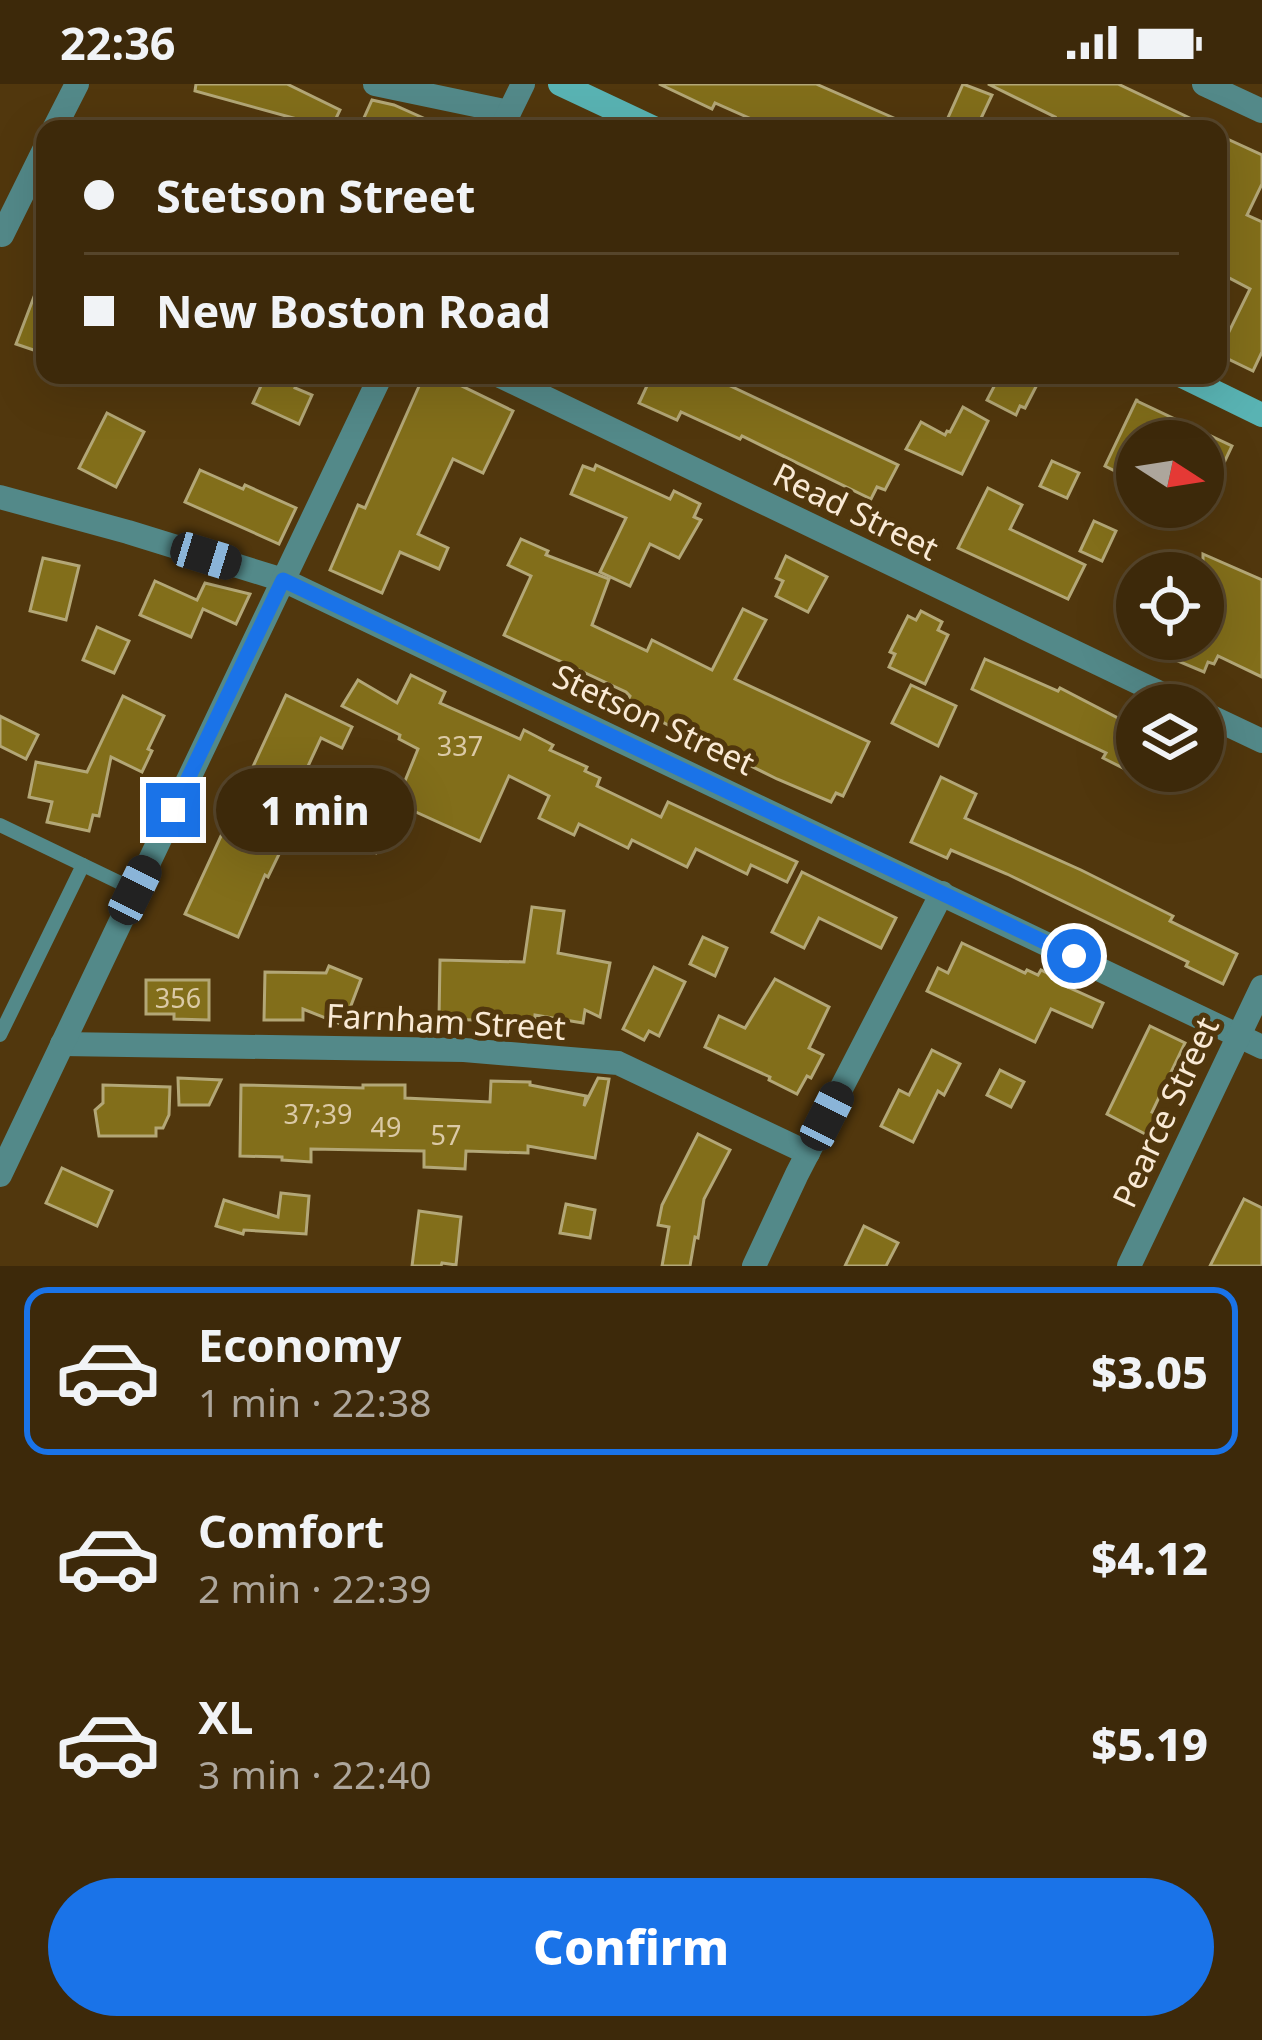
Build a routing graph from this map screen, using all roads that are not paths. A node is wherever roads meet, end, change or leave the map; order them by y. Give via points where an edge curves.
1 (77, 84) edge
2 (375, 84) edge
3 (523, 84) edge
4 (560, 84) edge
5 (1204, 84) edge
6 (600, 92) edge
7 (1262, 111) edge
8 (59, 120) edge
9 (505, 120) edge
10 (642, 120) edge
11 (36, 166) edge
12 (2, 235) edge
13 (377, 384) edge
14 (517, 384) edge
15 (1198, 384) edge
16 (1262, 415) edge
17 (0, 497) edge
18 (283, 580) junction
19 (1141, 684) edge
20 (1224, 723) edge
21 (1262, 741) edge
22 (0, 824) edge
23 (83, 865) junction
24 (135, 890) junction
25 (942, 892) junction
26 (1262, 987) edge
27 (0, 1035) edge
28 (1238, 1035) junction
29 (62, 1044) junction
30 (1262, 1047) edge
31 (7, 1142) edge
32 (808, 1153) junction
33 (0, 1175) edge
34 (754, 1266) edge
35 (1130, 1266) edge

1 - 8 street
2 - 9 street
3 - 9 street
4 - 6 main road
5 - 7 street
6 - 10 main road
11 - 12 street
13 - 18 street
14 - 19 street, Read Street
15 - 16 main road
17 - 18 street, Stetson Street
18 - 24 street
18 - 25 street, Stetson Street
20 - 21 street
22 - 23 lane
23 - 24 lane
23 - 27 lane
24 - 29 street
25 - 28 street, Stetson Street
25 - 32 street
26 - 28 street, Pearce Street
28 - 30 street, Stetson Street
28 - 35 street, Pearce Street
29 - 31 street
29 - 32 street, Farnham Street via 464,1050 618,1063
31 - 33 street
32 - 34 street

